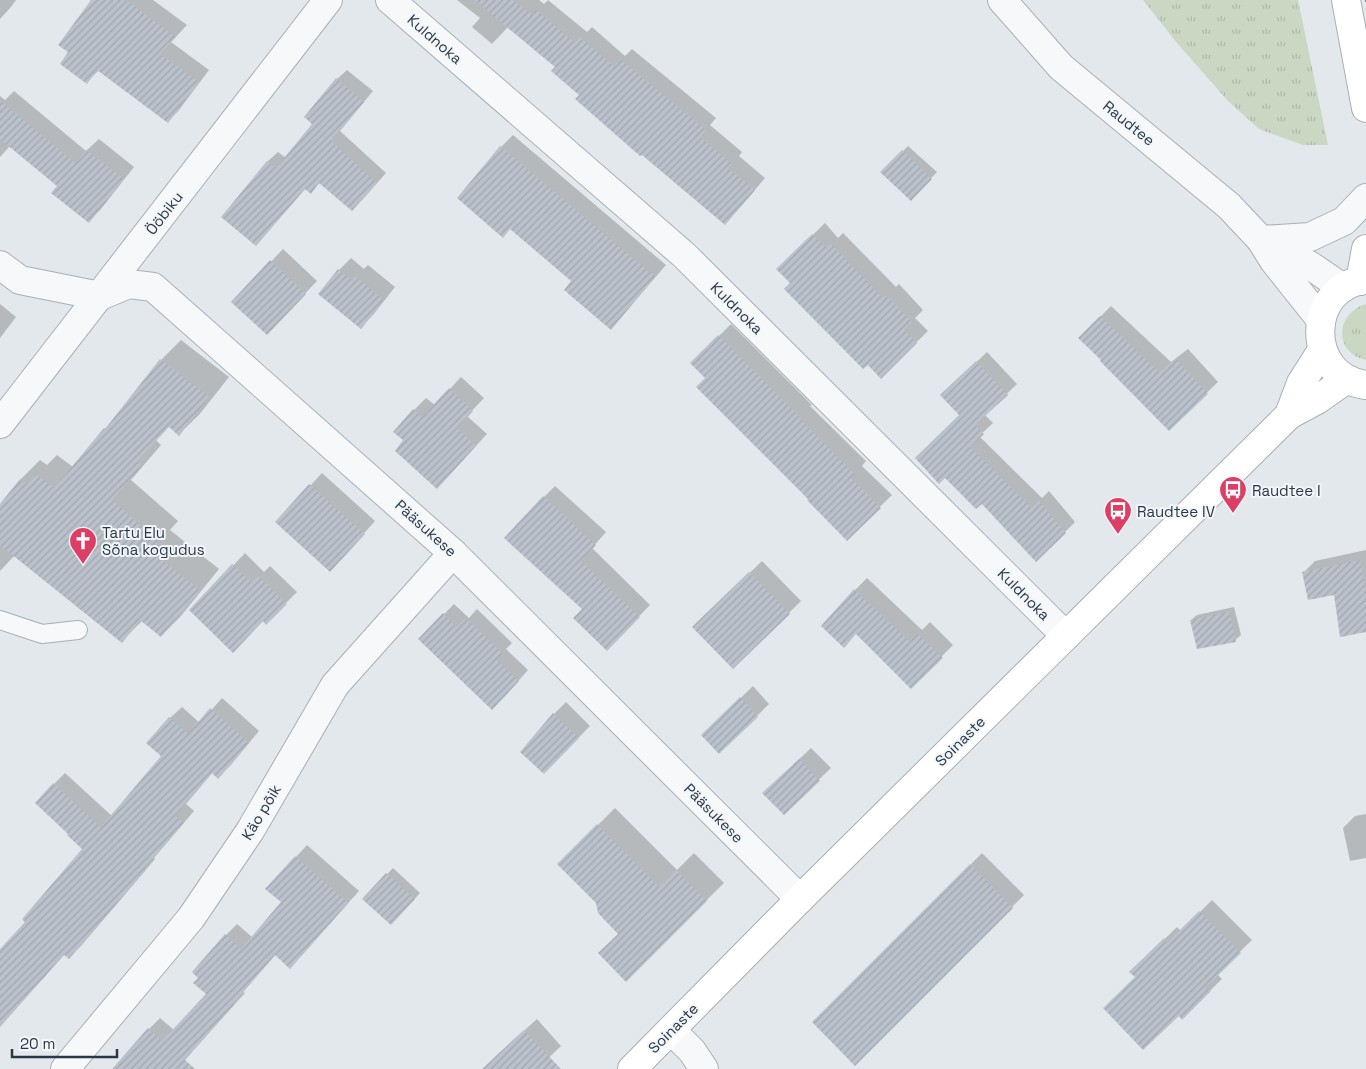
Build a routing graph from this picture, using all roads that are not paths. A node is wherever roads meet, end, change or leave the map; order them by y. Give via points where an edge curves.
1 (328, 0) edge
2 (390, 0) edge
3 (1002, 0) edge
4 (1346, 0) edge
5 (1366, 108) edge
6 (1366, 198) edge
7 (1261, 240) junction
8 (1366, 250) edge
9 (0, 265) edge
10 (1356, 283) edge
11 (100, 296) junction
12 (1321, 320) junction
13 (1322, 350) junction
14 (1357, 382) edge
15 (1289, 415) junction
16 (0, 424) edge
17 (453, 552) junction
18 (0, 620) edge
19 (78, 630) dead end
20 (1066, 636) junction
21 (800, 899) junction
22 (671, 1030) junction
23 (65, 1069) edge
24 (632, 1069) edge
25 (704, 1069) edge

1 - 11 street, Ööbiku
2 - 20 street, Kuldnoka via 684,255
3 - 7 street, Raudtee via 1061,67 1229,206
4 - 5 street
6 - 7 street via 1344,221 1310,237
7 - 10 street, Raudtee via 1311,266
7 - 12 street, Raudtee
8 - 10 street
9 - 11 street via 20,280
10 - 12 street via 1333,297
11 - 16 street, Ööbiku
11 - 17 street, Pääsukese via 129,284 153,287
12 - 13 street
13 - 14 street via 1336,372
13 - 15 street, Soinaste via 1301,383
14 - 15 street, Soinaste
15 - 20 street, Soinaste
17 - 21 street, Pääsukese
17 - 23 street, Käo põik via 335,685 250,832 191,918
18 - 19 lane via 42,634
20 - 21 street, Soinaste
21 - 22 street, Soinaste
22 - 24 street, Soinaste
22 - 25 street

